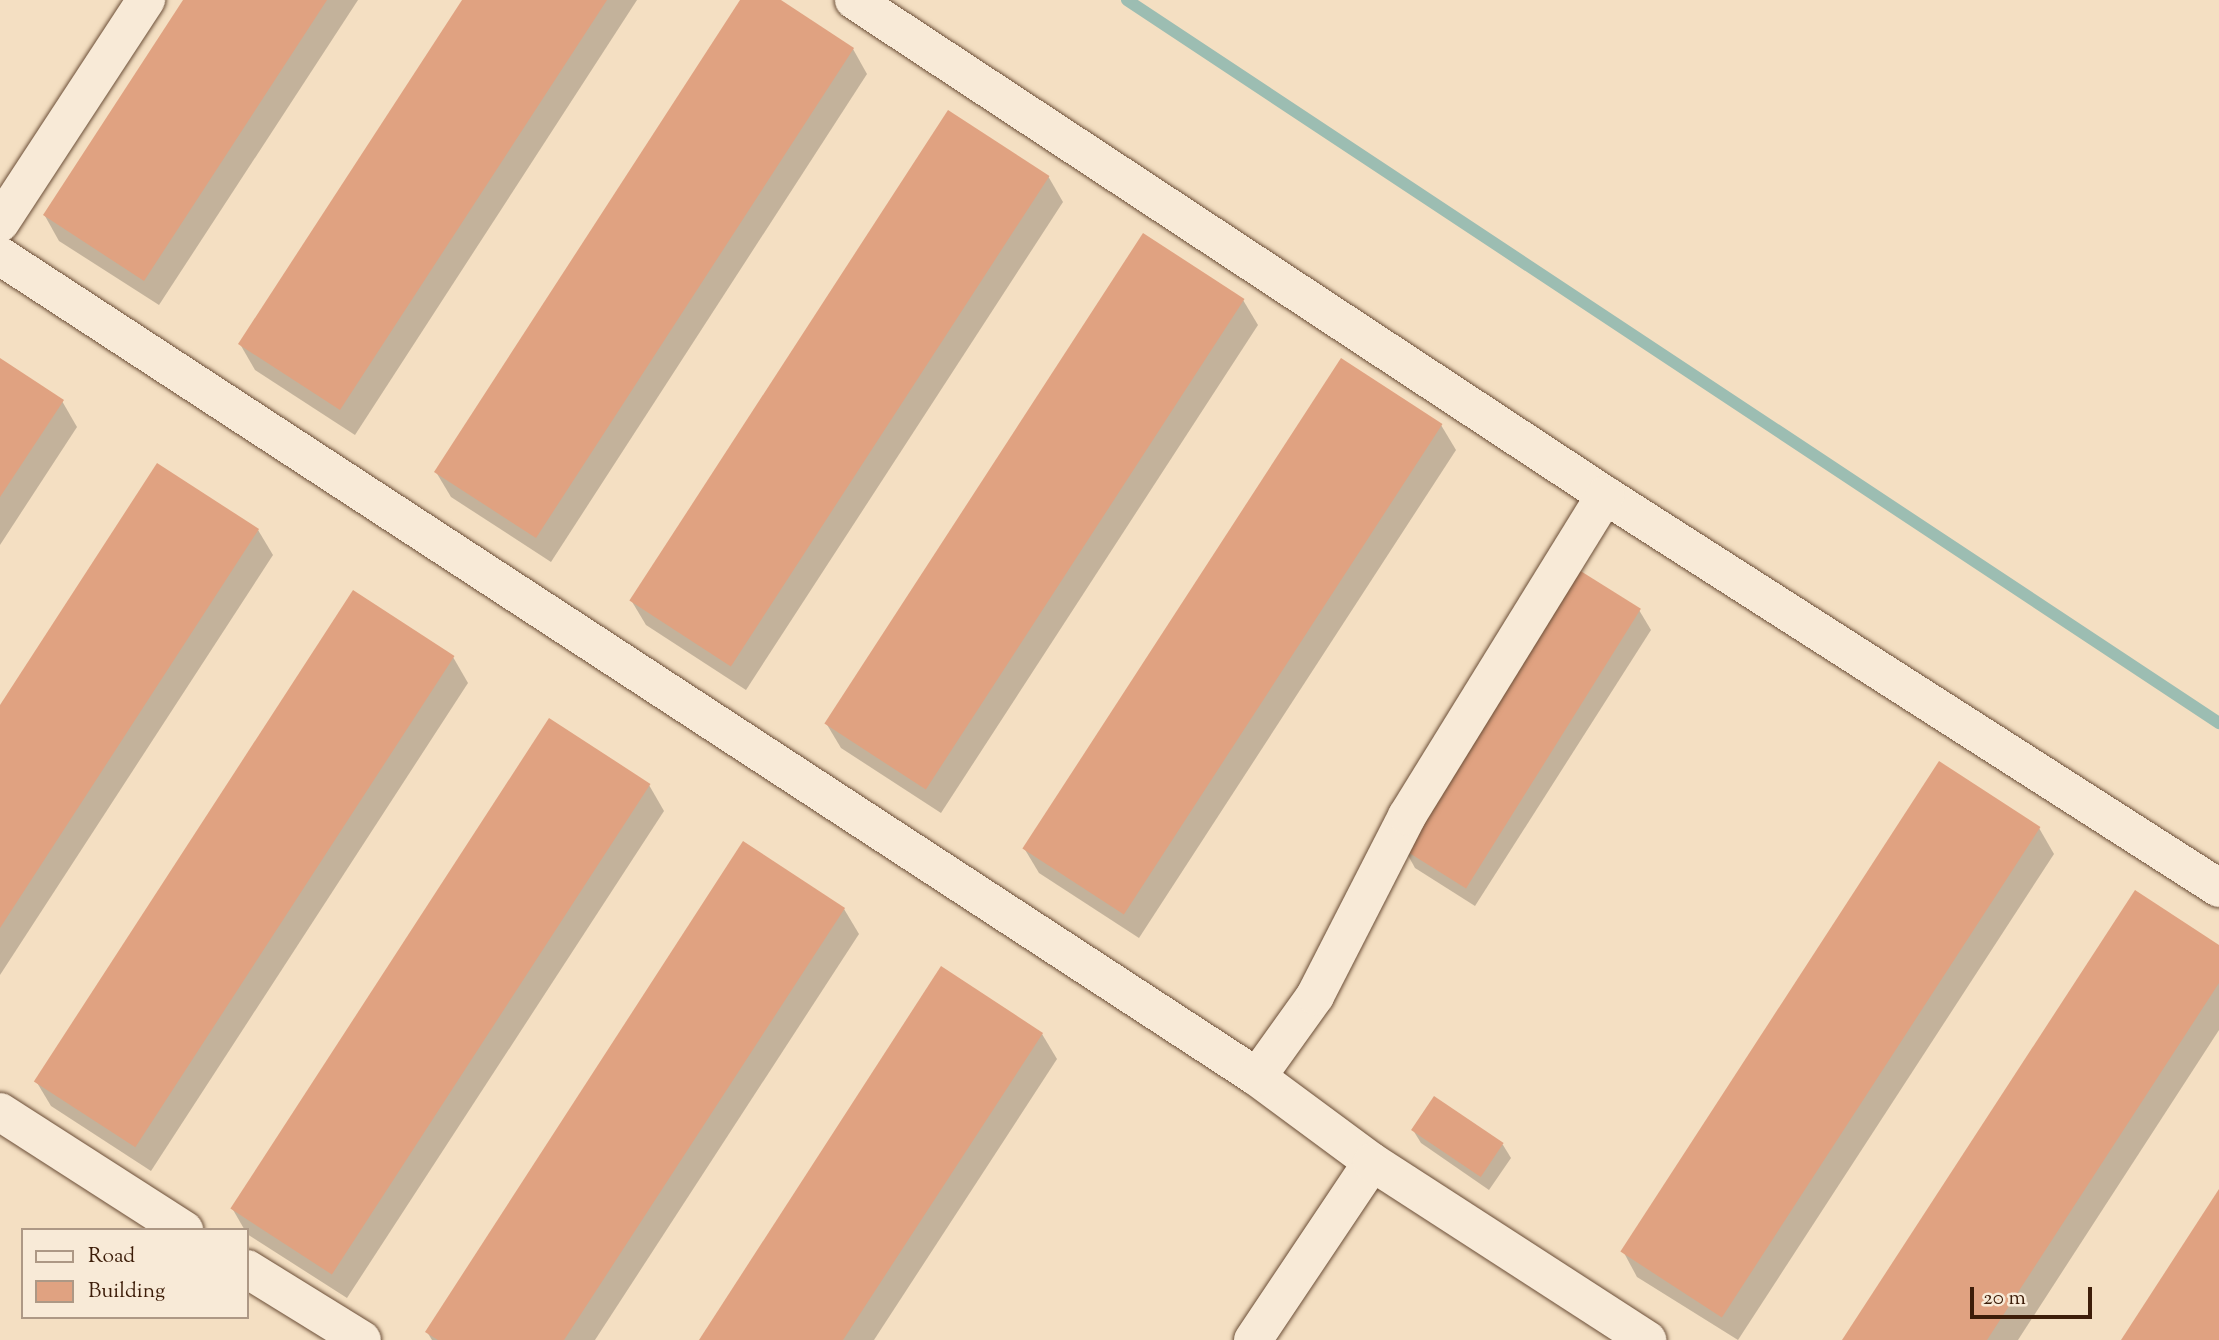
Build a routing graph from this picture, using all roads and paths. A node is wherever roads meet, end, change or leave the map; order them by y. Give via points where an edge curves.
1 (146, 0) edge
2 (854, 0) edge
3 (0, 223) edge
4 (0, 256) edge
5 (1605, 495) junction
6 (2219, 888) edge
7 (1257, 1077) junction
8 (0, 1112) edge
9 (1372, 1162) junction
10 (181, 1228) edge
11 (248, 1270) edge
12 (362, 1340) edge
13 (1253, 1340) edge
14 (1647, 1340) edge

1 - 3 lane
2 - 5 lane
4 - 7 lane
5 - 6 lane
5 - 7 lane via 1407,816 1315,996
7 - 9 lane
8 - 10 lane
9 - 13 lane
9 - 14 lane
11 - 12 lane

